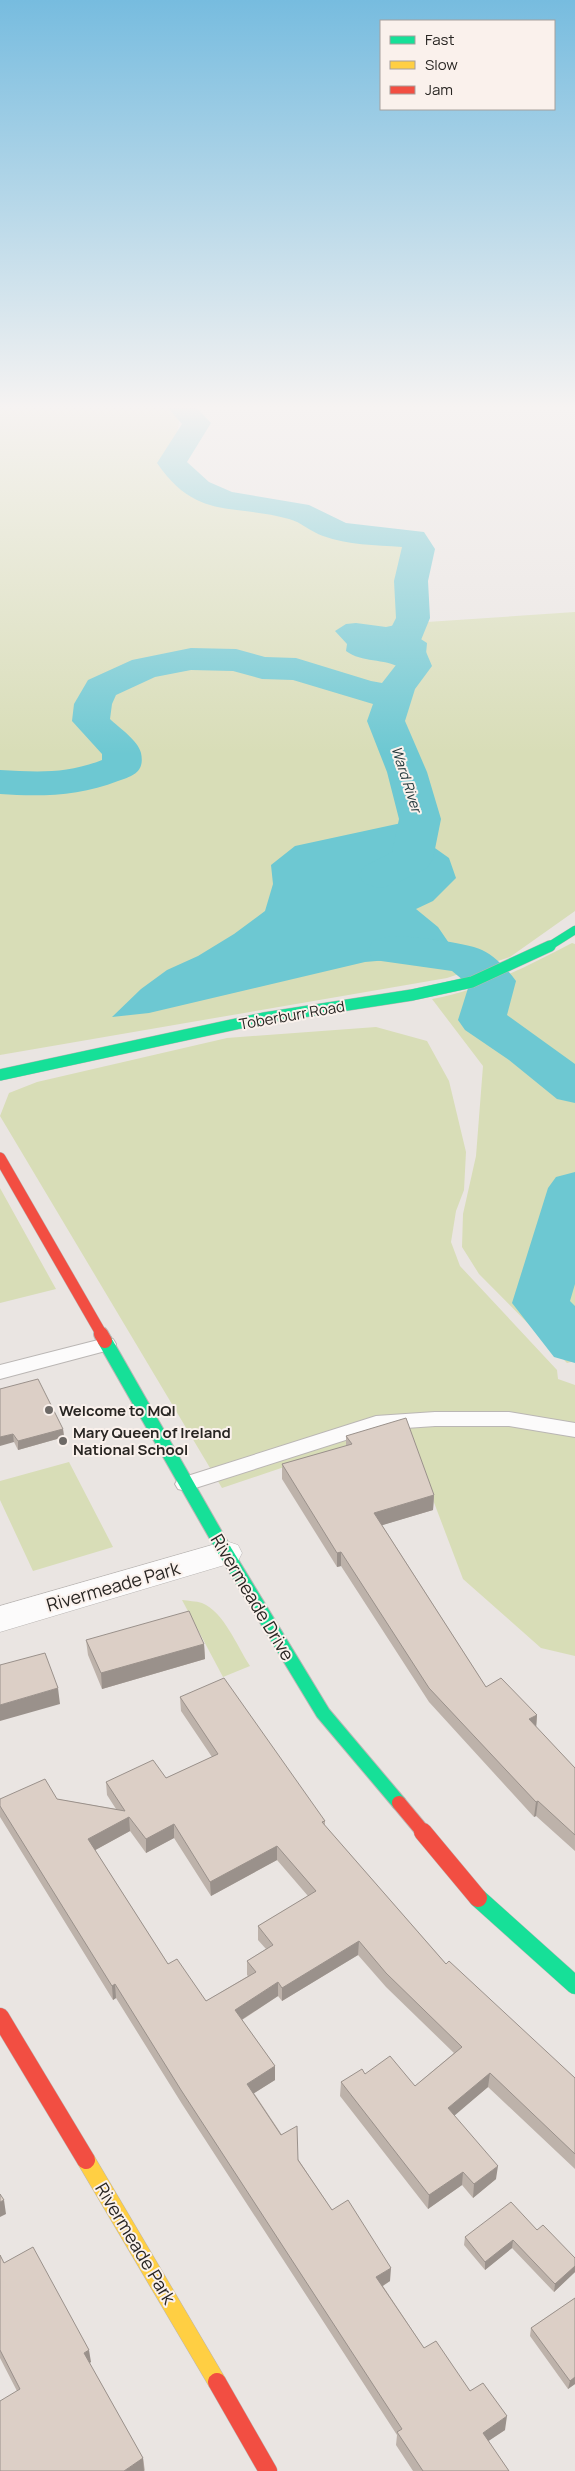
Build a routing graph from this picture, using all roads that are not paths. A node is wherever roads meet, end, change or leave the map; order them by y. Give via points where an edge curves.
1 (575, 930) edge
2 (0, 1075) edge
3 (0, 1158) edge
4 (106, 1344) junction
5 (0, 1372) edge
6 (575, 1430) edge
7 (186, 1484) junction
8 (226, 1553) junction
9 (0, 1619) edge
10 (575, 1985) edge
11 (0, 2017) edge
12 (268, 2471) edge

1 - 2 street, Toberburr Road via 528,957 472,982 412,995 264,1018
3 - 4 street, Rivermeade Drive
4 - 5 lane
4 - 7 street, Rivermeade Drive
6 - 7 lane via 509,1419 376,1423
7 - 8 street, Rivermeade Drive
8 - 9 street, Rivermeade Park
8 - 10 street, Rivermeade Drive via 323,1714 487,1908
11 - 12 street, Rivermeade Park via 183,2322

